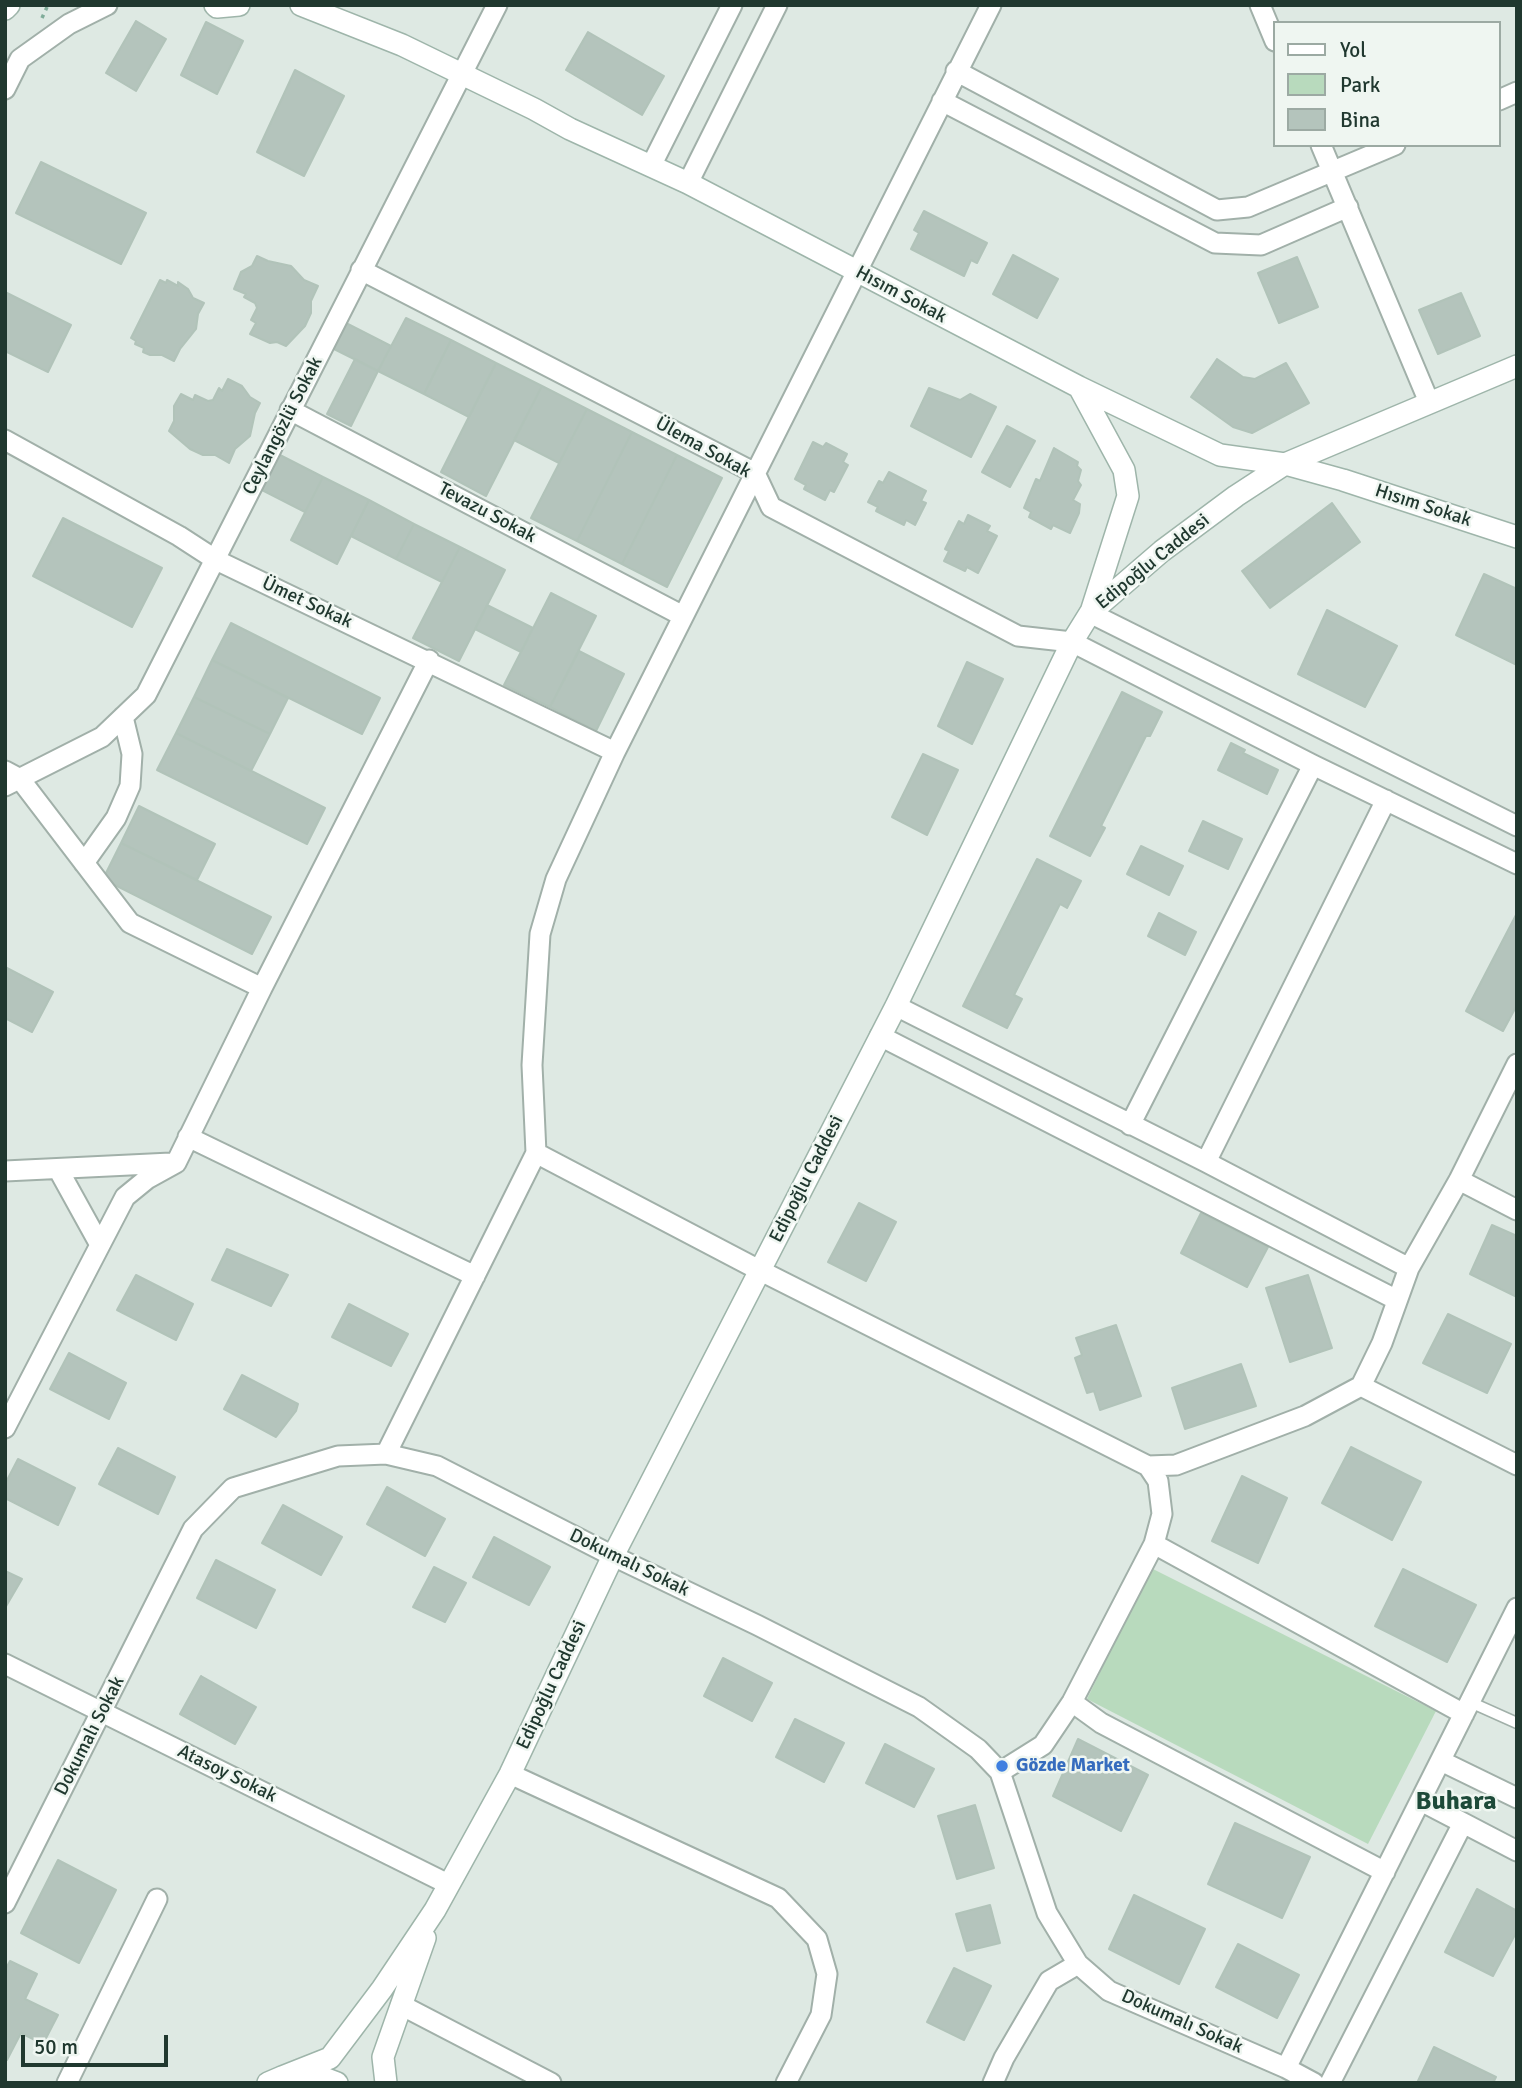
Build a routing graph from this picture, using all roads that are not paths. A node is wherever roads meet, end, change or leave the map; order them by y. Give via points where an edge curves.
1 (107, 5) edge
2 (239, 5) edge
3 (301, 5) edge
4 (497, 5) edge
5 (732, 5) edge
6 (777, 5) edge
7 (991, 5) edge
8 (1260, 5) edge
9 (217, 6) edge
10 (1274, 39) edge
11 (956, 71) junction
12 (461, 74) junction
13 (5, 89) edge
14 (1517, 92) edge
15 (1501, 99) edge
16 (942, 101) junction
17 (1322, 147) edge
18 (1391, 147) edge
19 (651, 166) junction
20 (1334, 173) junction
21 (688, 183) junction
22 (1348, 206) junction
23 (361, 270) junction
24 (856, 271) junction
25 (1517, 366) edge
26 (1079, 387) junction
27 (1429, 402) junction
28 (290, 410) junction
29 (5, 440) edge
30 (1285, 464) junction
31 (755, 473) junction
32 (1517, 537) edge
33 (216, 560) junction
34 (1090, 613) junction
35 (683, 616) junction
36 (1072, 642) junction
37 (429, 660) junction
38 (123, 717) junction
39 (615, 752) junction
40 (1313, 765) junction
41 (10, 779) edge
42 (1386, 800) junction
43 (1517, 826) edge
44 (84, 863) junction
45 (1517, 864) edge
46 (262, 988) junction
47 (896, 1006) junction
48 (880, 1036) junction
49 (1517, 1064) edge
50 (1130, 1125) junction
51 (188, 1138) junction
52 (536, 1153) junction
53 (1206, 1162) junction
54 (176, 1163) junction
55 (58, 1169) junction
56 (5, 1171) edge
57 (1459, 1180) junction
58 (1517, 1210) edge
59 (100, 1245) junction
60 (1409, 1268) junction
61 (759, 1270) junction
62 (475, 1276) junction
63 (1397, 1300) junction
64 (1361, 1386) junction
65 (5, 1428) edge
66 (386, 1454) junction
67 (1517, 1465) edge
68 (1149, 1466) junction
69 (1154, 1544) junction
70 (614, 1556) junction
71 (1517, 1608) edge
72 (5, 1664) edge
73 (1072, 1702) junction
74 (1467, 1708) junction
75 (102, 1712) junction
76 (1517, 1723) edge
77 (1441, 1761) junction
78 (1000, 1772) junction
79 (510, 1774) junction
80 (1517, 1798) edge
81 (1421, 1801) junction
82 (1463, 1823) junction
83 (1517, 1851) edge
84 (1385, 1872) junction
85 (448, 1884) junction
86 (157, 1899) dead end
87 (5, 1903) edge
88 (435, 1910) junction
89 (1078, 1964) junction
90 (401, 2005) junction
91 (1286, 2068) junction
92 (275, 2080) edge
93 (67, 2083) edge
94 (337, 2083) edge
95 (386, 2083) edge
96 (551, 2083) edge
97 (786, 2083) edge
98 (993, 2083) edge
99 (1314, 2083) edge
100 (1330, 2083) edge

1 - 13 street via 69,24 20,59
2 - 9 street
3 - 12 street, Hısım Sokak
4 - 12 street, Ceylangözlü Sokak
5 - 19 street
6 - 21 street
7 - 11 street
8 - 10 street
11 - 16 street
11 - 20 street via 1217,210 1248,207
12 - 19 street, Hısım Sokak
12 - 23 street, Ceylangözlü Sokak
14 - 15 street
16 - 22 street via 1215,243 1261,245
16 - 24 street
17 - 20 street
18 - 20 street
19 - 21 street, Hısım Sokak
20 - 22 street
21 - 24 street, Hısım Sokak
22 - 27 street
23 - 28 street, Ceylangözlü Sokak
23 - 31 street, Ülema Sokak
24 - 26 street, Hısım Sokak
24 - 31 street
25 - 27 street, Edipoğlu Caddesi
26 - 30 street, Hısım Sokak via 1220,455
26 - 34 street via 1125,470 1128,496
27 - 30 street, Edipoğlu Caddesi
28 - 33 street, Ceylangözlü Sokak
28 - 35 street, Tevazu Sokak
29 - 33 street, Ümet Sokak
30 - 32 street, Hısım Sokak
30 - 34 street, Edipoğlu Caddesi via 1162,551
31 - 35 street
31 - 36 street, Ülema Sokak via 771,507 1018,636
33 - 37 street, Ümet Sokak
33 - 38 street, Ceylangözlü Sokak via 146,695
34 - 36 street, Edipoğlu Caddesi
34 - 43 street
35 - 39 street
36 - 40 street
36 - 47 street, Edipoğlu Caddesi
37 - 39 street, Ümet Sokak
37 - 46 street
38 - 41 street, Ceylangözlü Sokak via 102,737
38 - 44 street via 132,754 131,786 116,818
39 - 52 street via 556,879 540,934 532,1065
40 - 42 street
40 - 50 street
41 - 44 street
42 - 45 street
42 - 53 street
44 - 46 street via 130,923
46 - 51 street
47 - 48 street, Edipoğlu Caddesi
47 - 50 street
48 - 61 street, Edipoğlu Caddesi
48 - 63 street
49 - 57 street
50 - 53 street
51 - 54 street
51 - 62 street
52 - 61 street
52 - 62 street
53 - 60 street
54 - 55 street
54 - 59 street via 125,1197
55 - 56 street
55 - 59 street
57 - 58 street
57 - 60 street
59 - 65 street
60 - 63 street
61 - 68 street
61 - 70 street, Edipoğlu Caddesi
62 - 66 street
63 - 64 street
64 - 67 street
64 - 68 street via 1306,1416 1176,1465
66 - 70 street, Dokumalı Sokak via 438,1466
66 - 75 street, Dokumalı Sokak via 338,1456 233,1488 193,1529
68 - 69 street via 1158,1481 1162,1514
69 - 73 street
69 - 74 street
70 - 78 street, Dokumalı Sokak via 919,1707 978,1749
70 - 79 street, Edipoğlu Caddesi
71 - 74 street
72 - 75 street, Atasoy Sokak
73 - 78 street via 1043,1745
73 - 84 street via 1101,1723
74 - 76 lane
74 - 77 street
75 - 85 street, Atasoy Sokak
75 - 87 street, Dokumalı Sokak
77 - 80 street
77 - 81 street
78 - 89 street, Dokumalı Sokak via 1047,1913
79 - 85 street, Edipoğlu Caddesi
79 - 97 street via 778,1898 817,1939 827,1974 821,2015
81 - 82 street
81 - 84 street
82 - 83 street
82 - 100 street
84 - 91 street
85 - 88 street, Edipoğlu Caddesi
86 - 93 street
88 - 90 street
88 - 92 street via 330,2058
89 - 91 street, Dokumalı Sokak via 1109,1990
89 - 98 street via 1049,1981
90 - 95 street via 383,2057
90 - 96 street
91 - 99 street, Dokumalı Sokak
92 - 94 street via 311,2073

